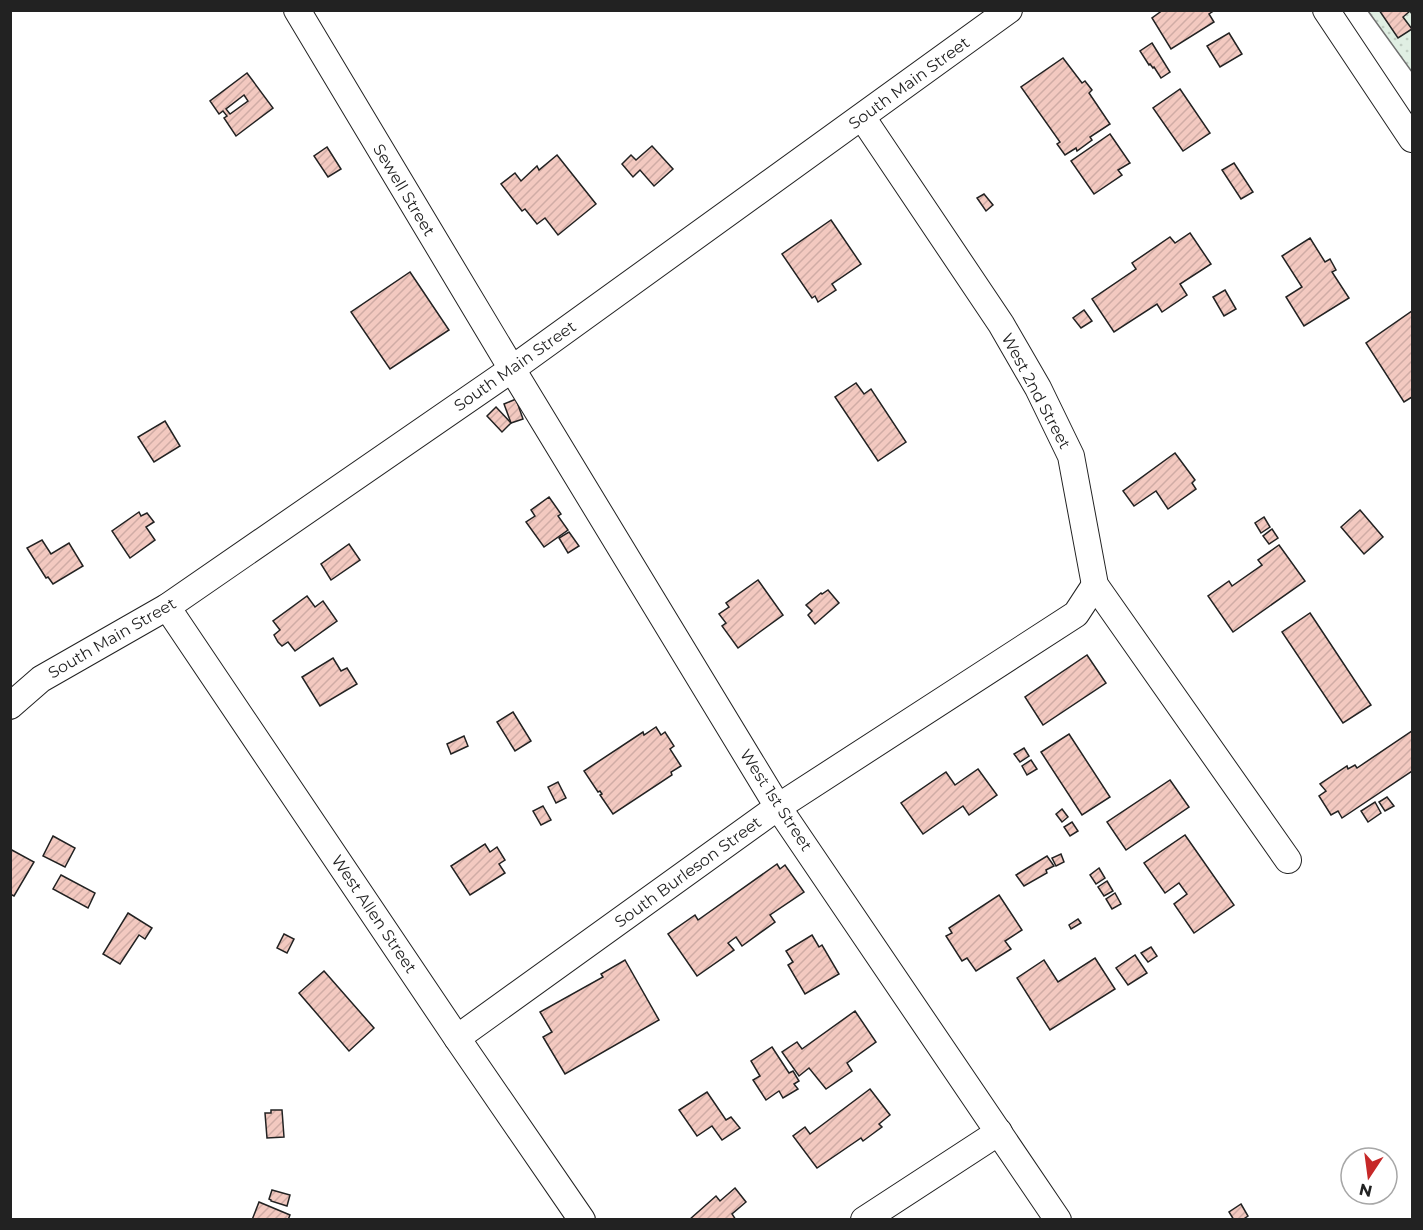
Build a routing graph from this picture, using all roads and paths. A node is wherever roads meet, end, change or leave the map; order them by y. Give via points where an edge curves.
1 (297, 10) edge
2 (1009, 10) edge
3 (1326, 10) edge
4 (862, 117) junction
5 (1413, 139) edge
6 (512, 369) junction
7 (1095, 585) junction
8 (167, 607) junction
9 (10, 706) edge
10 (778, 807) junction
11 (1288, 860) dead end
12 (457, 1038) junction
13 (999, 1132) junction
14 (582, 1220) edge
15 (864, 1220) edge
16 (1058, 1220) edge

1 - 6 street, Sewell Street
2 - 4 street, South Main Street
3 - 5 street
4 - 6 street, South Main Street
4 - 7 street, West 2nd Street via 1001,324 1038,388 1071,456
6 - 8 street, South Main Street
6 - 10 street, West 1st Street
7 - 10 street, South Burleson Street via 1076,614
7 - 11 street, West 2nd Street
8 - 9 street, South Main Street via 41,679
8 - 12 street, West Allen Street
10 - 12 street, South Burleson Street
10 - 13 street, West 1st Street
12 - 14 street, West Allen Street
13 - 15 street
13 - 16 street, West 1st Street

